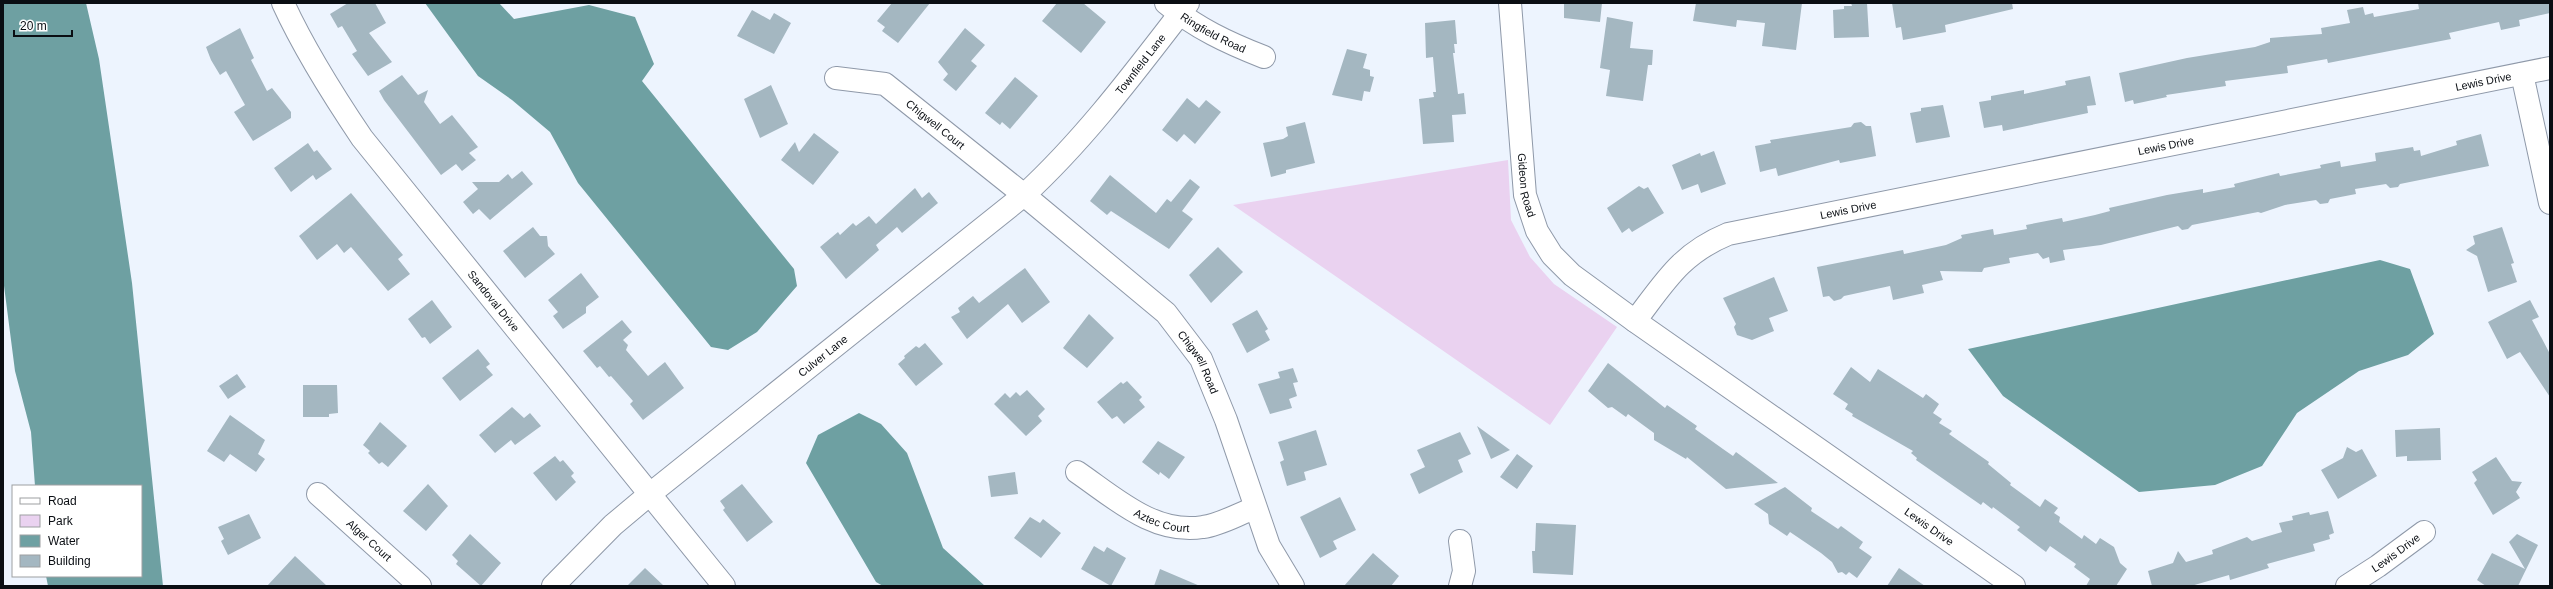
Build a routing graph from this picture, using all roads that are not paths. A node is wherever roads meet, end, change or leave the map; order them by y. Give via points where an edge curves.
1 (283, 3) edge
2 (1510, 3) edge
3 (1178, 7) edge
4 (1264, 57) dead end
5 (2550, 68) edge
6 (2522, 74) junction
7 (836, 78) dead end
8 (1090, 124) joint
9 (1024, 194) junction
10 (2550, 203) edge
11 (1635, 321) junction
12 (1077, 472) dead end
13 (318, 494) dead end
14 (650, 494) junction
15 (1255, 508) junction
16 (2424, 532) dead end
17 (1460, 541) dead end
18 (420, 586) edge
19 (553, 586) edge
20 (724, 586) edge
21 (1293, 586) edge
22 (1460, 586) edge
23 (2014, 586) edge
24 (2346, 586) edge

1 - 14 street, Sandoval Drive via 324,81 362,138
2 - 11 street, Gideon Road via 1525,195 1537,231 1552,255 1572,276
3 - 4 street, Ringfield Road via 1225,42
3 - 8 street, Townfield Lane
5 - 6 street, Lewis Drive
6 - 10 street
6 - 11 street, Lewis Drive via 1728,234 1707,243 1684,259
7 - 9 street, Chigwell Court via 885,84
8 - 9 street, Culver Lane via 1049,172
9 - 14 street, Culver Lane
9 - 15 street, Chigwell Road via 1151,298 1187,339 1201,359 1226,420
11 - 23 street, Lewis Drive
12 - 15 street, Aztec Court via 1142,516 1173,528 1203,527
13 - 18 street, Alger Court
14 - 19 street, Culver Lane via 613,525
14 - 20 street, Sandoval Drive
15 - 21 street, Chigwell Road via 1269,546
16 - 24 street, Lewis Drive
17 - 22 street via 1464,571

